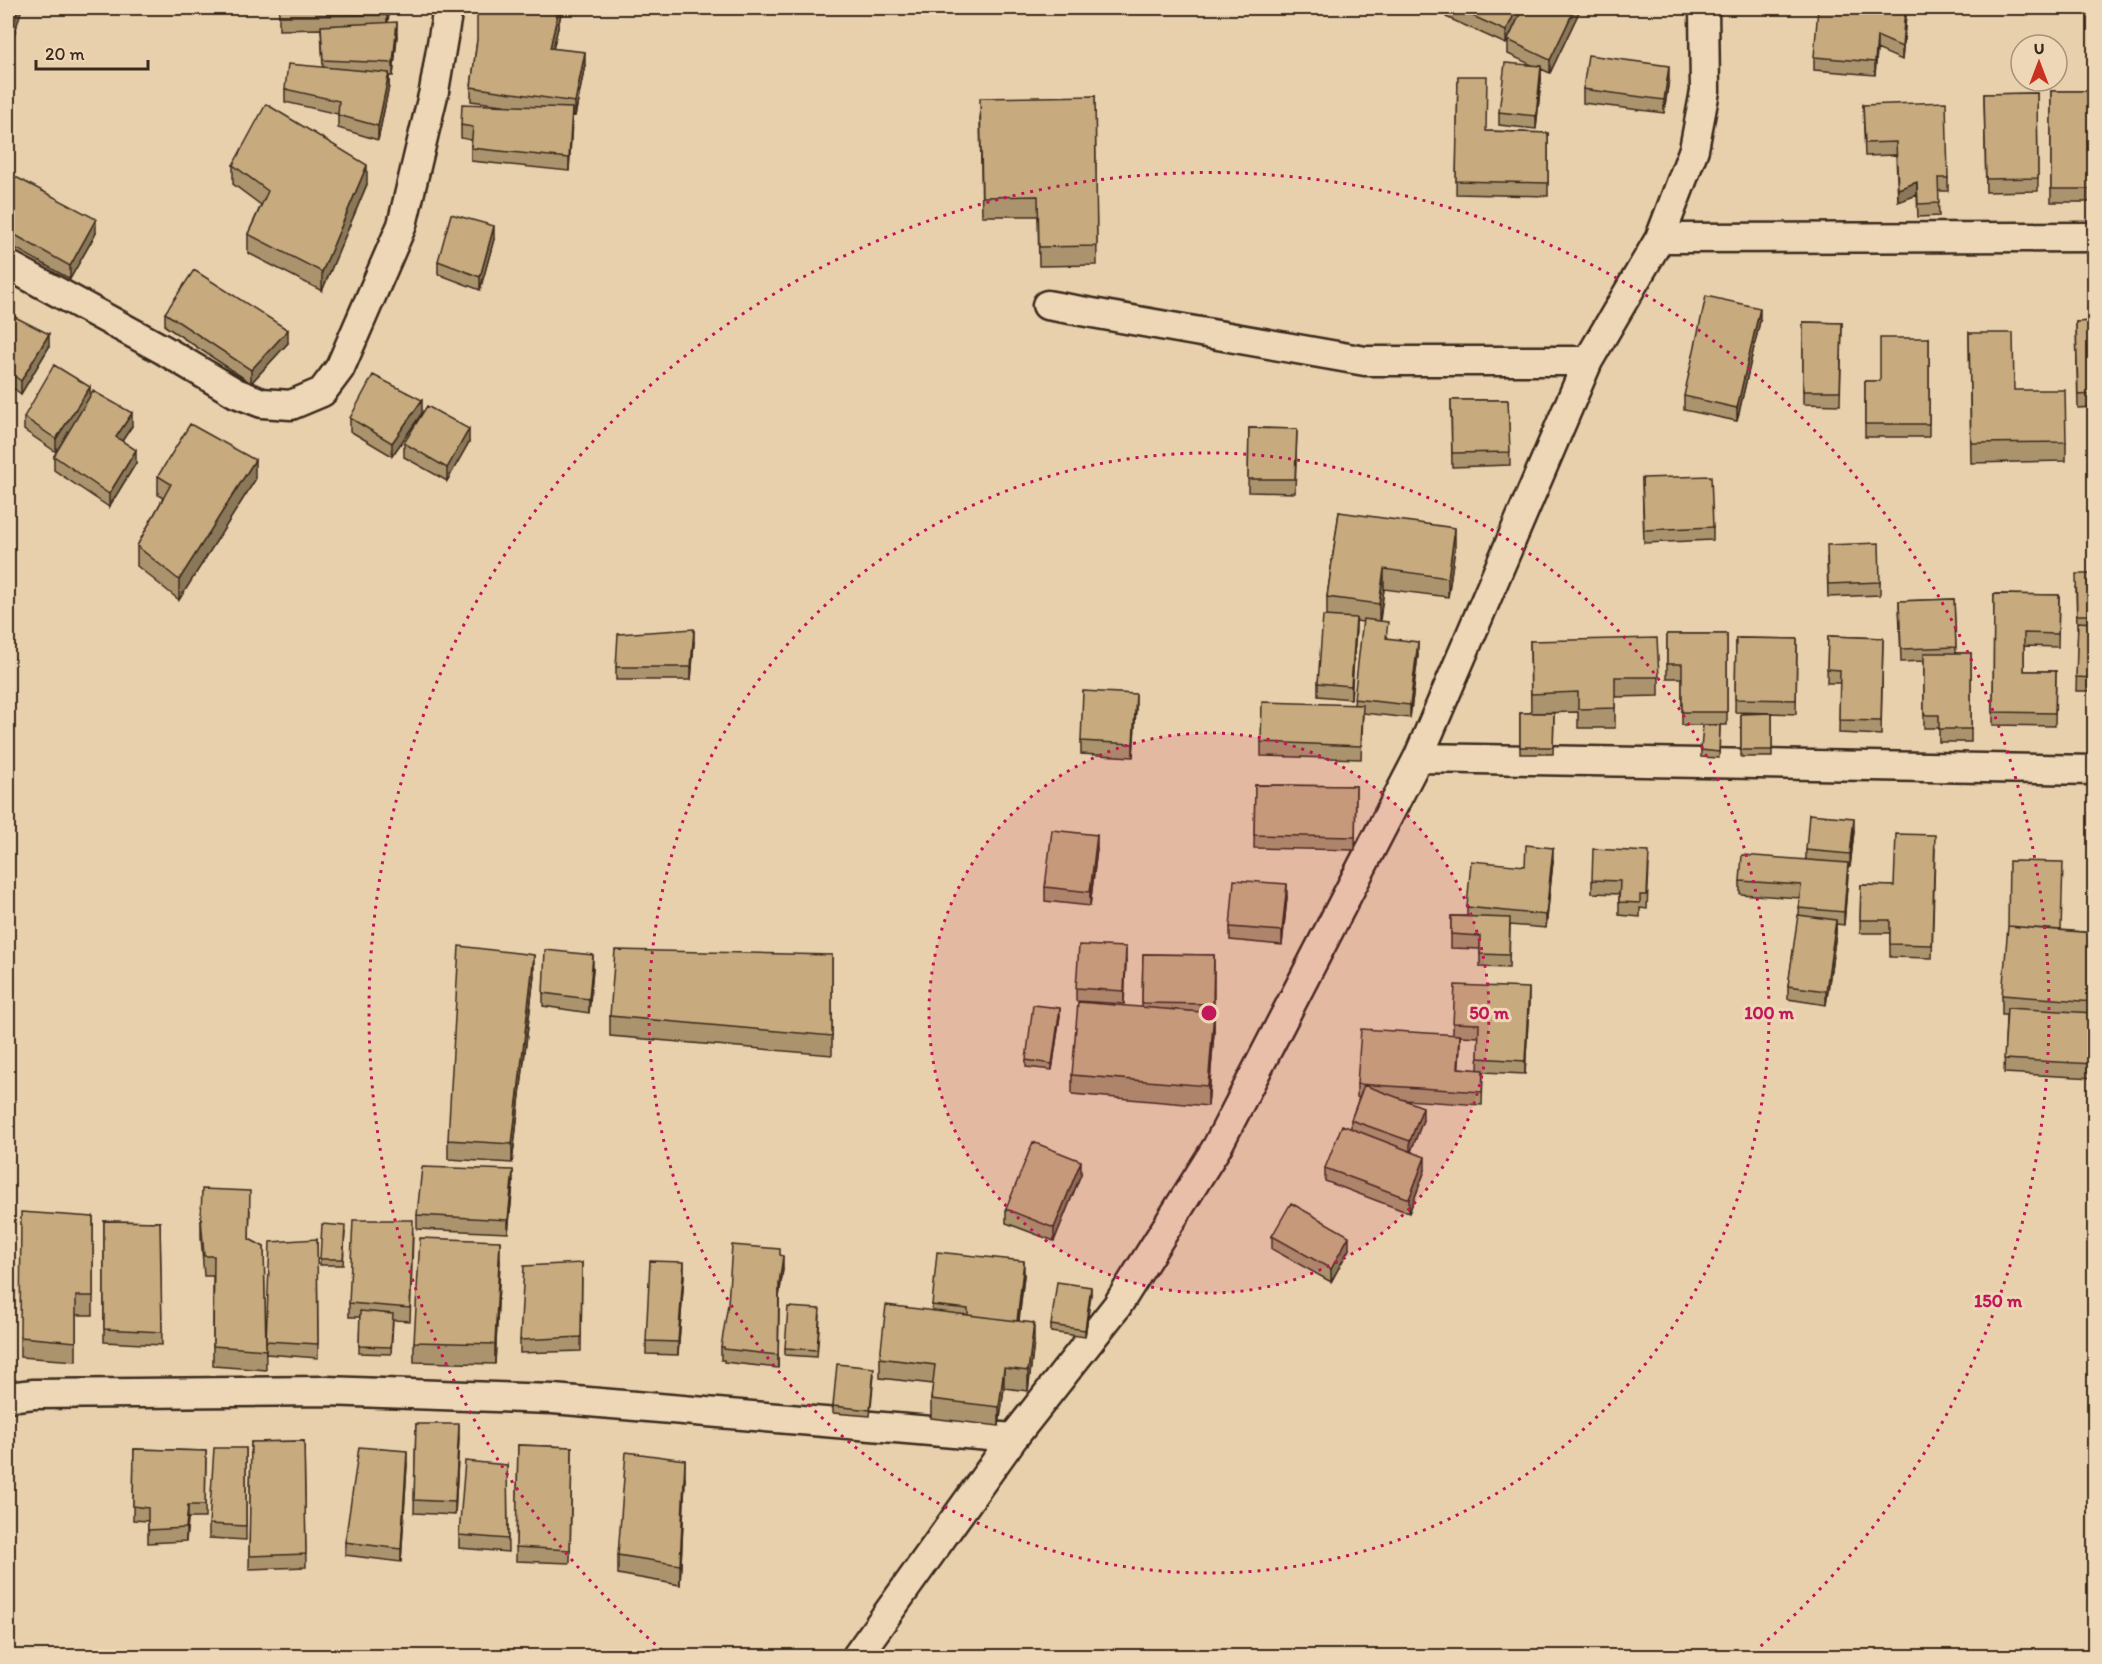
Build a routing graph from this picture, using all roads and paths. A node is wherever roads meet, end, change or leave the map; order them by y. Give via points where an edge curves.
1 (448, 8) edge
2 (1704, 8) edge
3 (2094, 237) edge
4 (1660, 238) junction
5 (8, 266) edge
6 (1047, 305) dead end
7 (1588, 361) junction
8 (1418, 758) junction
9 (2094, 770) edge
10 (8, 1397) edge
11 (1013, 1438) junction
12 (856, 1656) edge

1 - 5 street via 434,91 402,225 340,368 322,392 291,405 262,404
2 - 4 street via 1705,91 1694,149
3 - 4 street
4 - 7 street
6 - 7 street via 1365,361
7 - 8 street
8 - 9 street
8 - 11 street via 1217,1147 1117,1306
10 - 11 street via 326,1391 553,1399
11 - 12 street

